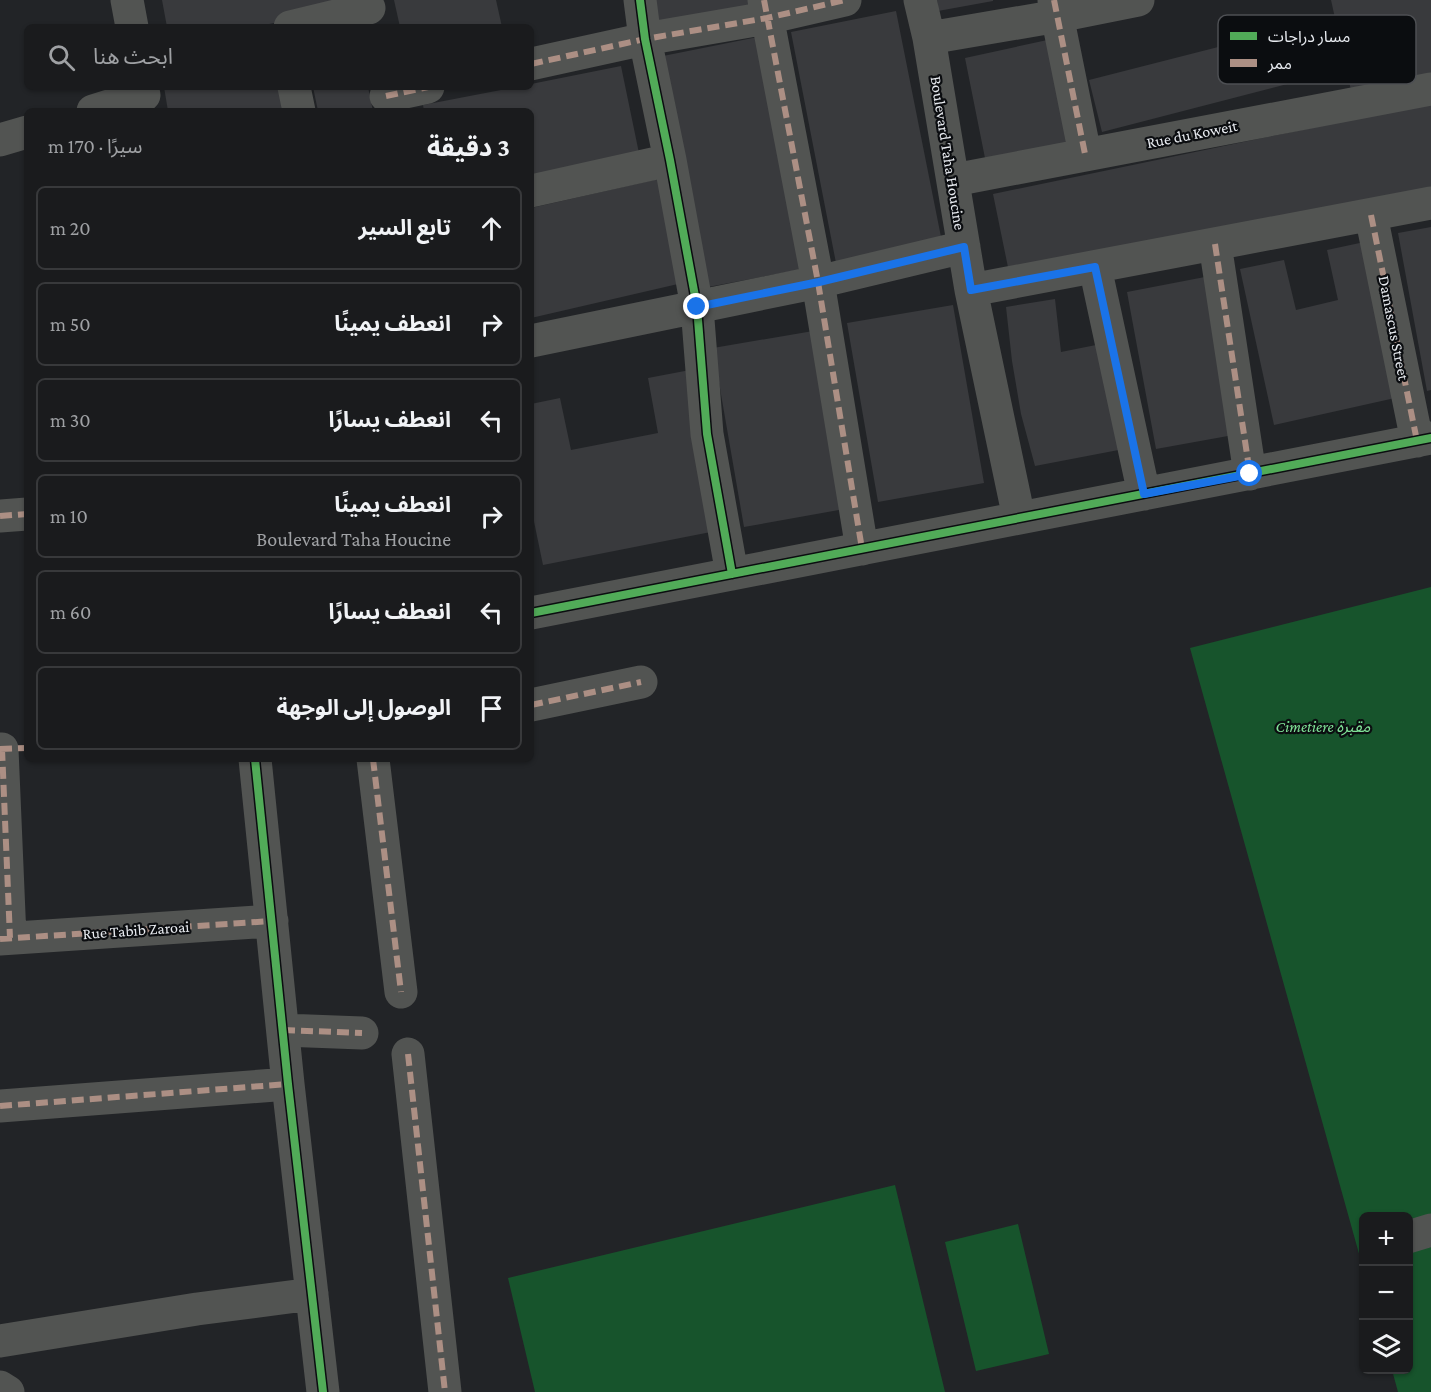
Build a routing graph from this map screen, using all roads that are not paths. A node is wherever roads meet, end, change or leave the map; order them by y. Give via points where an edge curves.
1 (127, 0) edge
2 (639, 0) edge
3 (845, 0) edge
4 (920, 0) edge
5 (1138, 0) edge
6 (1056, 8) edge
7 (766, 9) edge
8 (370, 12) edge
9 (131, 24) edge
10 (306, 24) edge
11 (929, 38) junction
12 (645, 39) junction
13 (534, 63) edge
14 (1431, 89) edge
15 (295, 90) edge
16 (417, 90) edge
17 (144, 98) edge
18 (386, 98) edge
19 (105, 108) edge
20 (298, 108) edge
21 (24, 133) edge
22 (0, 140) edge
23 (1085, 154) junction
24 (670, 160) junction
25 (954, 180) junction
26 (534, 190) edge
27 (1431, 203) edge
28 (1371, 215) junction
29 (1215, 244) junction
30 (964, 247) junction
31 (1095, 267) junction
32 (819, 282) junction
33 (971, 290) junction
34 (697, 307) junction
35 (534, 340) edge
36 (1424, 440) edge
37 (1250, 474) junction
38 (1144, 494) junction
39 (24, 513) edge
40 (0, 516) edge
41 (1019, 518) junction
42 (862, 549) junction
43 (732, 574) junction
44 (534, 612) edge
45 (641, 682) dead end
46 (534, 704) edge
47 (10, 748) edge
48 (255, 762) edge
49 (372, 762) edge
50 (272, 921) junction
51 (5, 938) edge
52 (401, 992) dead end
53 (284, 1030) junction
54 (362, 1033) dead end
55 (408, 1054) dead end
56 (288, 1084) junction
57 (0, 1106) edge
58 (1431, 1230) edge
59 (1413, 1235) edge
60 (312, 1294) junction
61 (0, 1341) edge
62 (0, 1387) edge
63 (8, 1392) edge
64 (323, 1392) edge
65 (445, 1392) edge

1 - 9 street
2 - 12 street
3 - 7 street
4 - 11 street, Boulevard Taha Houcine
5 - 6 street
6 - 11 street
6 - 23 street
7 - 12 street
7 - 32 street
8 - 10 street
11 - 25 street, Boulevard Taha Houcine
12 - 13 street
12 - 24 street
14 - 23 street, Rue du Koweit
15 - 20 street
16 - 18 street
17 - 19 street
21 - 22 street
23 - 25 street, Rue du Koweit
24 - 26 street
24 - 34 street
25 - 30 street, Boulevard Taha Houcine
27 - 28 street
28 - 29 street
28 - 36 street, Damascus Street
29 - 31 street
29 - 37 street
30 - 32 street
30 - 33 street, Boulevard Taha Houcine
31 - 33 street
31 - 38 street
32 - 34 street
32 - 42 street
33 - 41 street, Boulevard Taha Houcine
34 - 35 street
34 - 43 street via 707,434
36 - 37 street
37 - 38 street
38 - 41 street
39 - 40 street
41 - 42 street
42 - 43 street
43 - 44 street
45 - 46 street
47 - 51 street
48 - 50 street
49 - 52 street
50 - 51 street, Rue Tabib Zaroai
50 - 53 street
53 - 54 street
53 - 56 street
55 - 65 street
56 - 57 street
56 - 60 street
58 - 59 street
60 - 61 street
60 - 64 street
62 - 63 street

